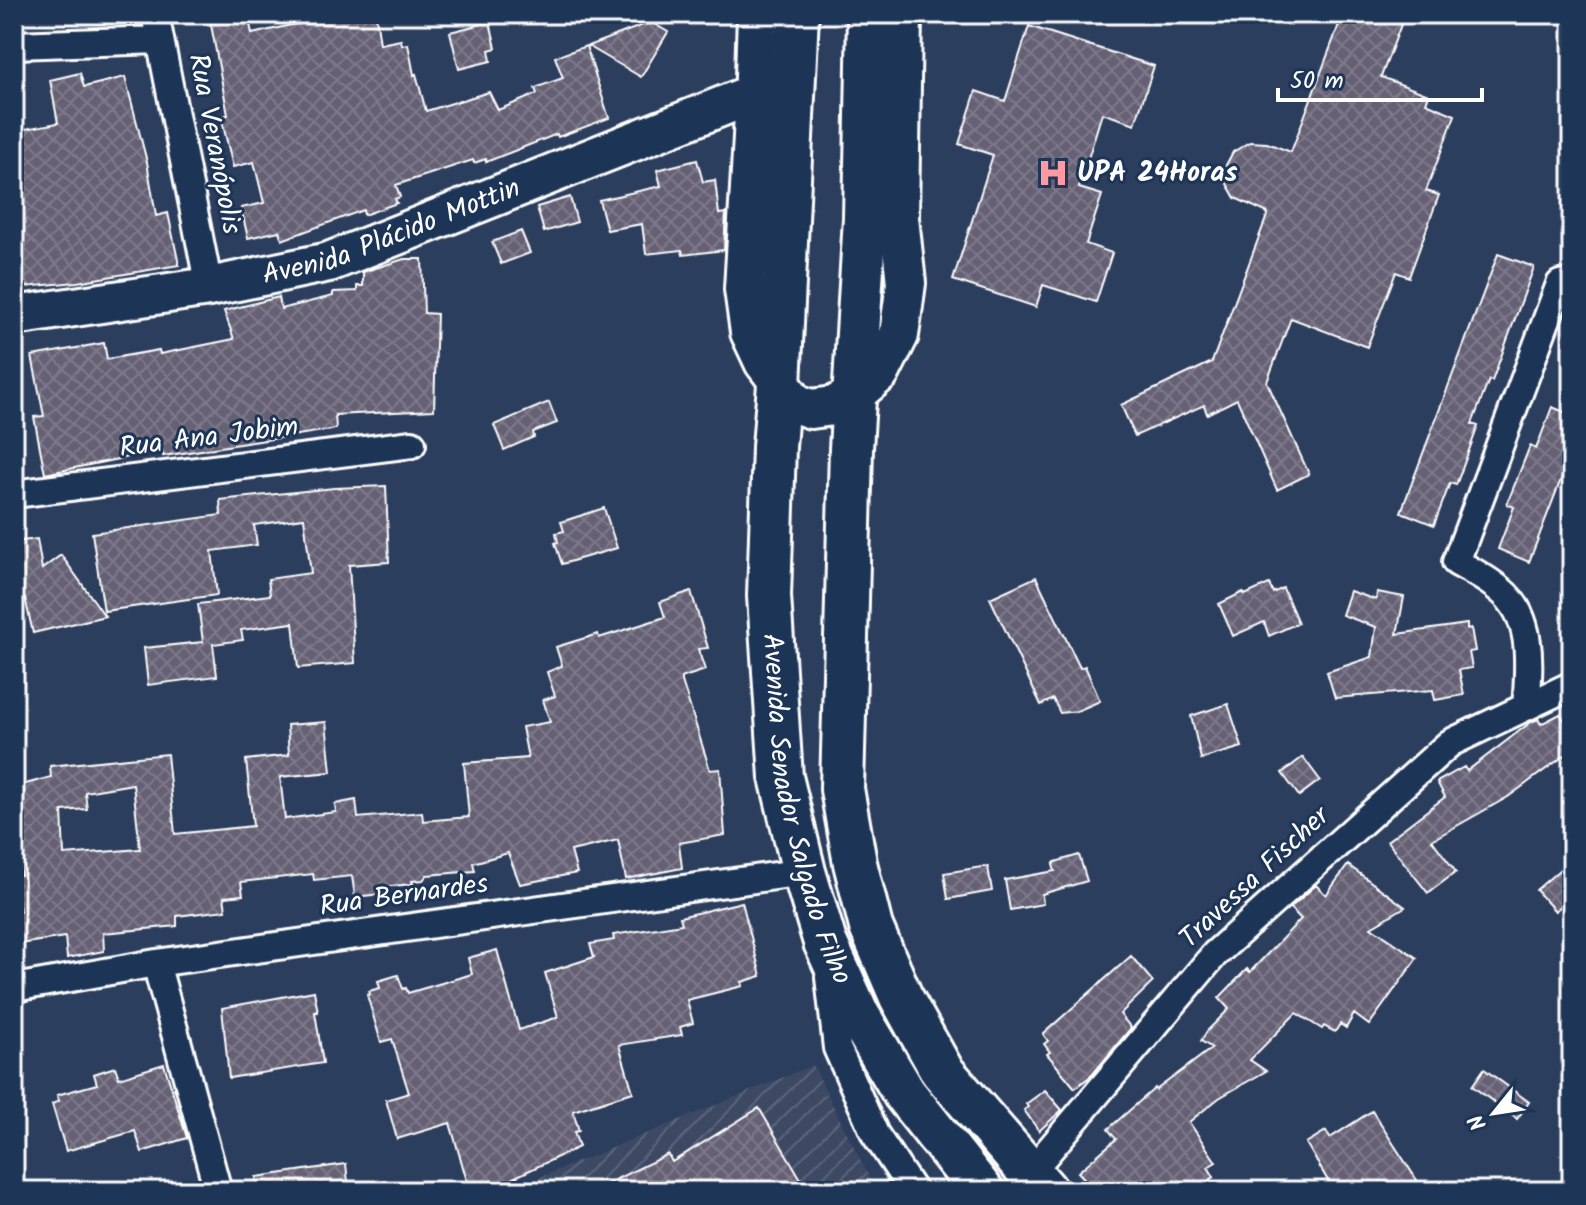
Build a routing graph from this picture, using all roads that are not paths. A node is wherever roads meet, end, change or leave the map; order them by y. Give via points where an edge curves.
1 (155, 14) edge
2 (757, 14) edge
3 (797, 14) edge
4 (869, 14) edge
5 (902, 14) edge
6 (160, 40) junction
7 (14, 45) edge
8 (753, 94) junction
9 (1560, 284) dead end
10 (209, 287) junction
11 (14, 316) edge
12 (779, 385) junction
13 (854, 395) junction
14 (412, 444) dead end
15 (14, 494) edge
16 (1572, 685) edge
17 (1526, 707) junction
18 (804, 872) junction
19 (825, 942) junction
20 (156, 963) junction
21 (14, 988) edge
22 (1038, 1183) edge
23 (218, 1191) edge
24 (913, 1191) edge
25 (982, 1191) edge

1 - 6 street, Rua Veranópolis
2 - 8 main road
3 - 12 main road, Avenida Senador Salgado Filho
4 - 13 main road, Avenida Senador Salgado Filho via 865,218
5 - 13 main road via 899,218 906,283 899,335 880,373
6 - 7 street
6 - 10 street, Rua Veranópolis
8 - 10 main road, Avenida Plácido Mottin via 329,262
8 - 12 main road via 744,289 750,332
9 - 17 street via 1456,562 1514,603 1530,661
10 - 11 main road, Avenida Plácido Mottin
12 - 13 main road via 795,403 811,409 834,406
12 - 18 main road, Avenida Senador Salgado Filho via 769,596 781,777
13 - 22 main road, Avenida Senador Salgado Filho via 842,789 855,863 871,927 935,1059
14 - 15 street, Rua Ana Jobim
16 - 17 street, Travessa Fischer
17 - 22 street, Travessa Fischer via 1450,743 1215,954
18 - 19 main road, Avenida Senador Salgado Filho
18 - 20 street, Rua Bernardes
19 - 24 street via 837,1048 875,1134
19 - 25 main road, Avenida Senador Salgado Filho via 858,1015 904,1093
20 - 21 street, Rua Bernardes
20 - 23 street

